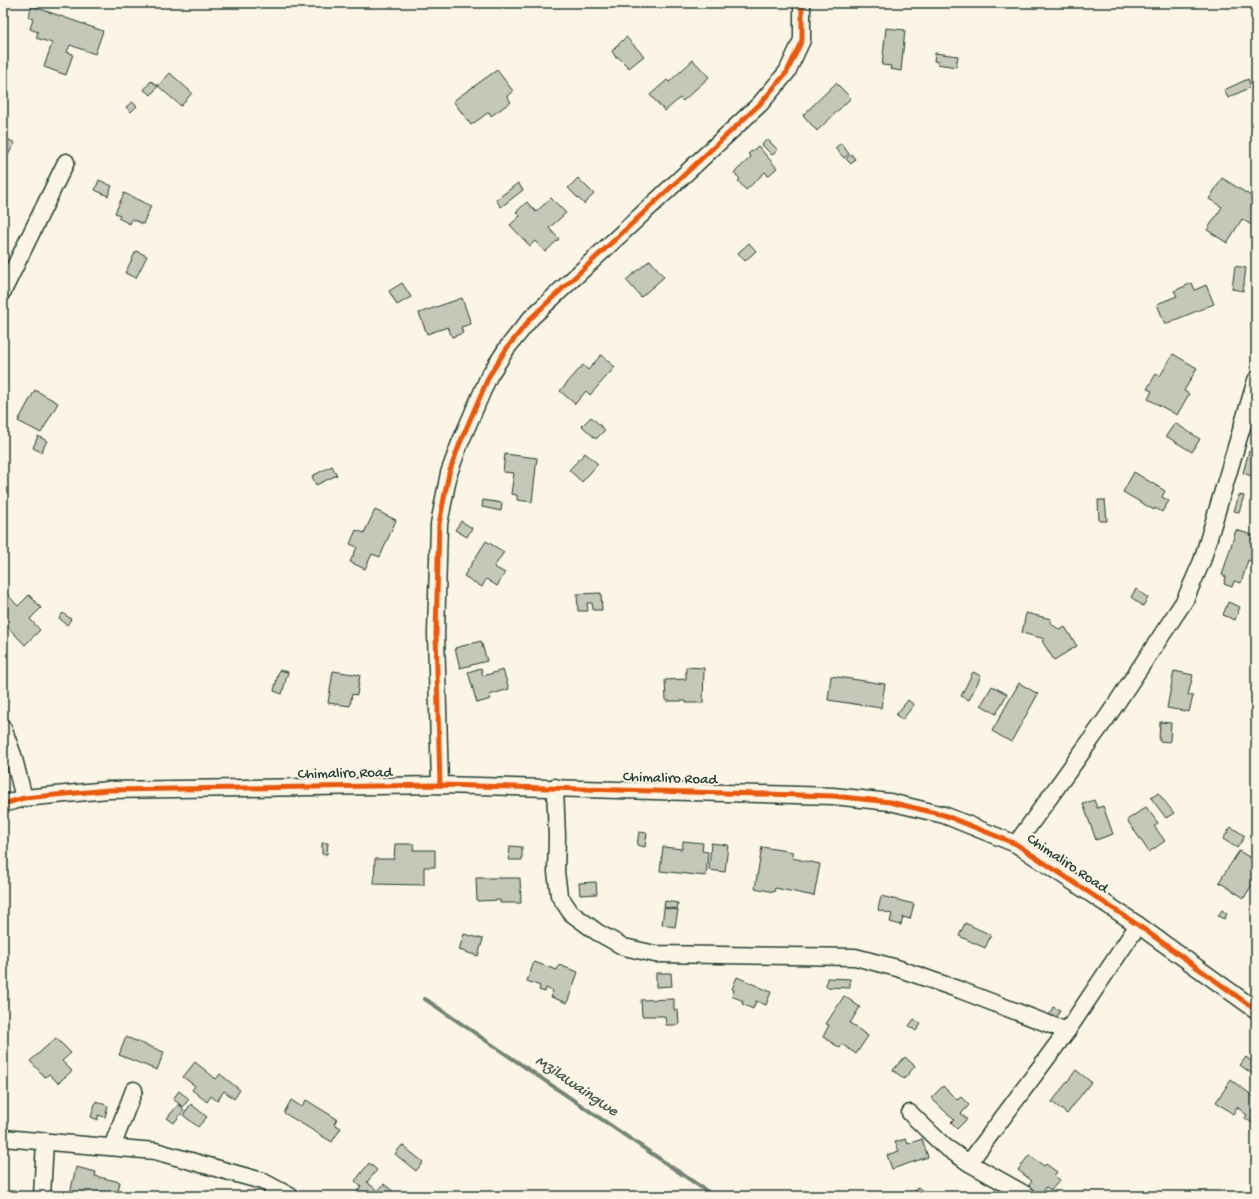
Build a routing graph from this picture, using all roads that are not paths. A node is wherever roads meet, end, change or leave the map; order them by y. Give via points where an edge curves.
1 (802, 3) edge
2 (66, 162) dead end
3 (3, 291) edge
4 (1256, 380) edge
5 (3, 728) edge
6 (440, 785) junction
7 (555, 788) junction
8 (24, 798) junction
9 (3, 804) edge
10 (1016, 844) junction
11 (1138, 925) junction
12 (1256, 1010) edge
13 (1067, 1031) junction
14 (134, 1090) dead end
15 (910, 1113) dead end
16 (3, 1138) edge
17 (45, 1141) junction
18 (112, 1147) junction
19 (969, 1163) junction
20 (42, 1196) edge
21 (290, 1196) edge
22 (1028, 1196) edge

1 - 6 street via 802,40 787,72 760,104 532,318 507,348 489,376 449,473 439,524 436,632
2 - 3 street
4 - 10 street via 1202,561 1185,600 1108,716
5 - 8 street
6 - 7 street, Chimaliro Road
6 - 8 street, Chimaliro Road via 108,790
7 - 10 street, Chimaliro Road via 833,796 890,802 944,815
7 - 13 street via 558,838 556,872 559,895 570,913 624,947 655,954 855,957 897,968
8 - 9 street, Chimaliro Road
10 - 11 street, Chimaliro Road
11 - 12 street, Chimaliro Road
11 - 13 street
13 - 19 street
14 - 18 street
15 - 19 street via 944,1146
16 - 17 street
17 - 18 street
17 - 20 street
18 - 21 street via 156,1152 262,1181
19 - 22 street

